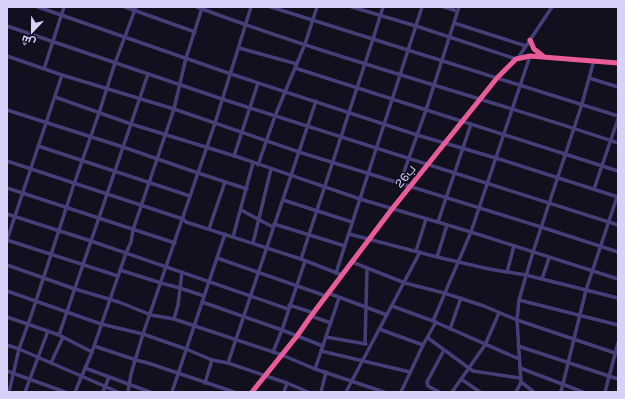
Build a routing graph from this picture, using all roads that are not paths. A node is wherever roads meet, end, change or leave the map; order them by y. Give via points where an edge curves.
1 (38, 7) edge
2 (64, 7) edge
3 (125, 7) edge
4 (197, 7) edge
5 (251, 7) edge
6 (271, 7) edge
7 (317, 7) edge
8 (352, 7) edge
9 (383, 7) edge
10 (422, 7) edge
11 (444, 7) edge
12 (459, 7) edge
13 (552, 7) edge
14 (202, 8) edge
15 (135, 9) edge
16 (457, 12) junction
17 (61, 15) junction
18 (380, 15) junction
19 (313, 21) junction
20 (454, 23) junction
21 (246, 25) junction
22 (7, 26) edge
23 (416, 26) junction
24 (195, 32) junction
25 (124, 37) junction
26 (449, 37) junction
27 (373, 39) junction
28 (530, 40) junction
29 (53, 41) junction
30 (305, 44) junction
31 (526, 46) junction
32 (239, 48) junction
33 (408, 50) junction
34 (7, 56) edge
35 (530, 56) junction
36 (544, 56) junction
37 (186, 58) junction
38 (517, 59) junction
39 (441, 60) junction
40 (594, 60) junction
41 (115, 63) junction
42 (365, 63) junction
43 (618, 63) edge
44 (296, 66) junction
45 (44, 69) junction
46 (62, 74) junction
47 (148, 74) junction
48 (230, 74) junction
49 (400, 74) junction
50 (497, 78) junction
51 (589, 78) junction
52 (258, 82) junction
53 (180, 84) junction
54 (434, 85) junction
55 (520, 85) junction
56 (618, 87) edge
57 (107, 88) junction
58 (357, 88) junction
59 (285, 91) junction
60 (55, 97) junction
61 (139, 98) junction
62 (222, 99) junction
63 (392, 99) junction
64 (480, 99) junction
65 (316, 101) junction
66 (582, 104) junction
67 (251, 108) junction
68 (174, 109) junction
69 (512, 109) junction
70 (7, 110) edge
71 (426, 110) junction
72 (349, 112) junction
73 (100, 113) junction
74 (275, 116) junction
75 (618, 116) edge
76 (618, 119) edge
77 (47, 122) junction
78 (462, 122) junction
79 (215, 123) junction
80 (131, 124) junction
81 (384, 124) junction
82 (470, 124) junction
83 (308, 126) junction
84 (574, 128) junction
85 (242, 131) junction
86 (165, 135) junction
87 (417, 135) junction
88 (505, 135) junction
89 (90, 137) junction
90 (341, 137) junction
91 (266, 140) junction
92 (610, 140) junction
93 (618, 143) edge
94 (445, 144) junction
95 (38, 146) junction
96 (123, 147) junction
97 (206, 147) junction
98 (376, 148) junction
99 (463, 148) junction
100 (299, 152) junction
101 (566, 154) junction
102 (234, 156) junction
103 (157, 158) junction
104 (496, 158) junction
105 (409, 159) junction
106 (82, 160) junction
107 (7, 161) edge
108 (333, 162) junction
109 (253, 163) junction
110 (258, 165) junction
111 (428, 165) junction
112 (602, 165) junction
113 (31, 169) junction
114 (271, 169) junction
115 (115, 170) junction
116 (618, 171) edge
117 (455, 172) junction
118 (198, 173) junction
119 (368, 173) junction
120 (290, 176) junction
121 (557, 178) junction
122 (149, 182) junction
123 (225, 182) junction
124 (400, 183) junction
125 (488, 183) junction
126 (74, 184) junction
127 (411, 186) junction
128 (325, 187) junction
129 (7, 188) edge
130 (247, 189) junction
131 (594, 189) junction
132 (23, 193) junction
133 (106, 194) junction
134 (190, 196) junction
135 (617, 197) edge
136 (446, 198) junction
137 (360, 199) junction
138 (283, 200) junction
139 (548, 203) junction
140 (142, 204) junction
141 (66, 207) junction
142 (479, 208) junction
143 (392, 209) junction
144 (241, 210) junction
145 (317, 211) junction
146 (7, 214) edge
147 (15, 217) junction
148 (98, 218) junction
149 (183, 219) junction
150 (259, 219) junction
151 (426, 219) junction
152 (352, 222) junction
153 (438, 222) junction
154 (608, 222) junction
155 (274, 225) junction
156 (447, 225) junction
157 (618, 225) edge
158 (541, 227) junction
159 (209, 229) junction
160 (134, 230) junction
161 (59, 231) junction
162 (471, 232) junction
163 (225, 234) junction
164 (310, 234) junction
165 (349, 234) junction
166 (233, 237) junction
167 (369, 239) junction
168 (7, 240) edge
169 (91, 241) junction
170 (175, 243) junction
171 (253, 243) junction
172 (344, 246) junction
173 (514, 246) junction
174 (600, 247) junction
175 (266, 248) junction
176 (418, 252) junction
177 (533, 252) junction
178 (618, 252) edge
179 (126, 253) junction
180 (51, 254) junction
181 (437, 257) junction
182 (217, 258) junction
183 (549, 258) junction
184 (303, 260) junction
185 (352, 262) junction
186 (459, 262) junction
187 (7, 265) edge
188 (83, 265) junction
189 (166, 267) junction
190 (367, 269) junction
191 (120, 270) junction
192 (591, 271) junction
193 (182, 272) junction
194 (258, 272) junction
195 (507, 272) junction
196 (336, 273) junction
197 (342, 275) junction
198 (526, 275) junction
199 (118, 276) junction
200 (43, 278) junction
201 (542, 279) junction
202 (618, 279) edge
203 (209, 281) junction
204 (404, 283) junction
205 (160, 284) junction
206 (297, 286) junction
207 (180, 288) junction
208 (75, 289) junction
209 (586, 290) junction
210 (7, 291) edge
211 (444, 293) junction
212 (250, 295) junction
213 (327, 295) junction
214 (204, 296) junction
215 (339, 298) junction
216 (461, 298) junction
217 (618, 298) edge
218 (111, 300) junction
219 (520, 300) junction
220 (36, 301) junction
221 (202, 302) junction
222 (392, 306) junction
223 (289, 307) junction
224 (366, 308) junction
225 (68, 312) junction
226 (499, 313) junction
227 (312, 314) junction
228 (151, 315) junction
229 (387, 315) junction
230 (244, 316) junction
231 (579, 316) junction
232 (7, 317) edge
233 (174, 319) junction
234 (517, 320) junction
235 (434, 322) junction
236 (331, 323) junction
237 (101, 324) junction
238 (28, 325) junction
239 (618, 325) edge
240 (194, 326) junction
241 (380, 329) junction
242 (450, 329) junction
243 (282, 330) junction
244 (48, 332) junction
245 (143, 334) junction
246 (61, 336) junction
247 (297, 336) junction
248 (326, 337) junction
249 (428, 338) junction
250 (573, 339) junction
251 (236, 340) junction
252 (618, 343) edge
253 (365, 344) junction
254 (485, 344) junction
255 (7, 345) edge
256 (370, 345) junction
257 (423, 345) junction
258 (94, 346) junction
259 (323, 346) junction
260 (518, 346) junction
261 (19, 349) junction
262 (186, 349) junction
263 (444, 350) junction
264 (321, 351) junction
265 (92, 352) junction
266 (273, 352) junction
267 (617, 354) edge
268 (282, 355) junction
269 (38, 357) junction
270 (519, 359) junction
271 (136, 360) junction
272 (212, 360) junction
273 (363, 360) junction
274 (568, 362) junction
275 (52, 363) junction
276 (228, 363) junction
277 (85, 368) junction
278 (469, 368) junction
279 (520, 368) junction
280 (316, 369) junction
281 (7, 371) edge
282 (13, 372) junction
283 (326, 372) junction
284 (410, 372) junction
285 (179, 373) junction
286 (266, 376) junction
287 (610, 376) junction
288 (82, 377) junction
289 (109, 377) junction
290 (520, 378) junction
291 (30, 379) junction
292 (461, 379) junction
293 (618, 379) edge
294 (352, 381) junction
295 (521, 382) junction
296 (205, 383) junction
297 (287, 383) junction
298 (129, 384) junction
299 (562, 384) junction
300 (105, 387) junction
301 (9, 392) edge
302 (25, 392) edge
303 (65, 392) edge
304 (75, 392) edge
305 (103, 392) edge
306 (118, 392) edge
307 (128, 392) edge
308 (150, 392) edge
309 (172, 392) edge
310 (234, 392) edge
311 (252, 392) edge
312 (284, 392) edge
313 (308, 392) edge
314 (321, 392) edge
315 (346, 392) edge
316 (384, 392) edge
317 (401, 392) edge
318 (439, 392) edge
319 (452, 392) edge
320 (480, 392) edge
321 (516, 392) edge
322 (534, 392) edge
323 (560, 392) edge
324 (583, 392) edge
325 (605, 392) edge

1 - 17 street
2 - 17 street
3 - 15 street
4 - 14 street
5 - 21 street
6 - 19 street
7 - 19 street
8 - 18 street
9 - 18 street
10 - 23 street
11 - 16 street
12 - 16 street
13 - 28 street
14 - 21 street
14 - 24 street
15 - 24 street
15 - 25 street
16 - 20 street
17 - 25 street
17 - 29 street
18 - 23 street
18 - 27 street
19 - 27 street
19 - 30 street
20 - 26 street
20 - 31 street
21 - 30 street
21 - 32 street
22 - 29 street
23 - 26 street
23 - 33 street
24 - 37 street
25 - 37 street
25 - 41 street
26 - 38 street
26 - 39 street
27 - 33 street
27 - 42 street
28 - 31 street
28 - 36 highway via 534,49
29 - 41 street
29 - 45 street
30 - 42 street
30 - 44 street
31 - 38 street
32 - 44 street
32 - 48 street
33 - 39 street
33 - 49 street
34 - 45 street
35 - 36 highway
35 - 38 highway
35 - 55 street
36 - 40 highway
37 - 48 street
37 - 53 street
38 - 50 highway, 26ب
39 - 50 street
39 - 54 street
40 - 43 highway
40 - 51 street
41 - 47 street
41 - 57 street
42 - 49 street
42 - 58 street
44 - 58 street
44 - 59 street
45 - 46 street
46 - 57 street
46 - 60 street
47 - 53 street
47 - 61 street
48 - 52 street
48 - 62 street
49 - 54 street
49 - 63 street
50 - 55 street
50 - 64 highway, 26ب
51 - 56 street
51 - 66 street
52 - 59 street
52 - 67 street
53 - 62 street
53 - 68 street
54 - 64 street
54 - 71 street
55 - 66 street
55 - 69 street
57 - 61 street
57 - 73 street
58 - 63 street
58 - 72 street
59 - 65 street
59 - 74 street
60 - 73 street
60 - 77 street
61 - 68 street
61 - 80 street
62 - 67 street
62 - 79 street
63 - 71 street
63 - 81 street
64 - 69 street
64 - 78 highway, 26ب
65 - 72 street
65 - 83 street
66 - 75 street
66 - 84 street
67 - 74 street
67 - 85 street
68 - 79 street
68 - 86 street
69 - 84 street
69 - 88 street
70 - 77 street
71 - 78 street
71 - 87 street
72 - 81 street
72 - 90 street
73 - 80 street
73 - 89 street
74 - 83 street
74 - 91 street
76 - 92 street
77 - 89 street
77 - 95 street
78 - 82 street
78 - 94 highway, 26ب
79 - 85 street
79 - 97 street
80 - 86 street
80 - 96 street
81 - 87 street
81 - 98 street
82 - 88 street
82 - 99 street
83 - 90 street
83 - 100 street
84 - 92 street
84 - 101 street
85 - 91 street
85 - 102 street
86 - 97 street
86 - 103 street
87 - 94 street
87 - 105 street
88 - 101 street
88 - 104 street
89 - 96 street
89 - 106 street
90 - 98 street
90 - 108 street
91 - 100 street
91 - 110 street
92 - 93 street
92 - 112 street
94 - 99 street
94 - 111 highway, 26ب
95 - 106 street
95 - 113 street
96 - 103 street
96 - 115 street
97 - 102 street
97 - 118 street
98 - 105 street
98 - 119 street
99 - 104 street
99 - 117 street
100 - 108 street
100 - 120 street
101 - 112 street
101 - 121 street
102 - 109 street
103 - 118 street
103 - 122 street
104 - 121 street
104 - 125 street
105 - 111 street
105 - 124 street
106 - 115 street
106 - 126 street
107 - 113 street
108 - 119 street
108 - 128 street
109 - 110 street
109 - 130 street
110 - 114 street
111 - 117 street
111 - 127 highway, 26ب
112 - 116 street
112 - 131 street
113 - 126 street
113 - 132 street
114 - 120 street
114 - 150 street
115 - 122 street
115 - 133 street
117 - 125 street
117 - 136 street
118 - 123 street
118 - 134 street
119 - 124 street
119 - 137 street
120 - 128 street
120 - 138 street
121 - 131 street
121 - 139 street
122 - 134 street
122 - 140 street
123 - 130 street
123 - 159 street
124 - 127 street
125 - 139 street
125 - 142 street
126 - 133 street
126 - 141 street
127 - 136 street
127 - 143 highway, 26ب
128 - 137 street
128 - 145 street
129 - 132 street
130 - 144 street
131 - 135 street
132 - 141 street
132 - 147 street
133 - 140 street
133 - 148 street
134 - 149 street
135 - 154 street
136 - 142 street
136 - 153 street
137 - 143 street
137 - 152 street
138 - 145 street
138 - 155 street
139 - 154 street
139 - 158 street
140 - 149 street
140 - 160 street
141 - 148 street
141 - 161 street
142 - 158 street
142 - 162 street
143 - 151 street
143 - 167 highway, 26ب
144 - 150 street
144 - 166 street
145 - 152 street
145 - 164 street
146 - 147 street
147 - 161 street
147 - 168 street
148 - 160 street
148 - 169 street
149 - 159 street
149 - 170 street
150 - 155 street
150 - 171 street
151 - 153 street
151 - 176 street
152 - 165 street
153 - 156 street
154 - 157 street
154 - 174 street
155 - 164 street
155 - 175 street
156 - 162 street
156 - 181 street
158 - 174 street
158 - 177 street
159 - 163 street
160 - 170 street
160 - 179 street
161 - 169 street
161 - 180 street
162 - 173 street
162 - 186 street
163 - 166 street
163 - 182 street
164 - 172 street
164 - 184 street
165 - 167 street
165 - 172 street
166 - 171 street
167 - 176 street
167 - 185 highway, 26ب
168 - 180 street
169 - 179 street
169 - 188 street
170 - 189 street
171 - 175 street
172 - 196 street
173 - 177 street
173 - 195 street
174 - 178 street
174 - 192 street
175 - 184 street
175 - 194 street
176 - 181 street
176 - 204 street
177 - 183 street
177 - 198 street
179 - 189 street
179 - 191 street
180 - 188 street
180 - 200 street
181 - 186 street
182 - 194 street
182 - 203 street
183 - 192 street
183 - 201 street
184 - 196 street
184 - 206 street
185 - 190 street
185 - 197 highway, 26ب
186 - 195 street
186 - 211 street
187 - 200 street
188 - 199 street
188 - 208 street
189 - 193 street
189 - 205 street
190 - 204 street
190 - 224 street
191 - 199 street
191 - 205 street
192 - 202 street
192 - 209 street
193 - 203 street
193 - 207 street
194 - 206 street
194 - 212 street
195 - 198 street
196 - 197 street
197 - 213 highway, 26ب
198 - 201 street
198 - 219 street
199 - 218 street
200 - 208 street
200 - 220 street
201 - 209 street
203 - 212 street
203 - 214 street
204 - 211 street
204 - 222 street
205 - 207 street
205 - 228 street
206 - 213 street
206 - 223 street
207 - 214 street
207 - 233 street
208 - 218 street
208 - 225 street
209 - 217 street
209 - 231 street
210 - 220 street
211 - 216 street
211 - 235 street
212 - 223 street
212 - 230 street
213 - 215 street
213 - 227 highway, 26ب
214 - 221 street
215 - 224 street
215 - 236 street
216 - 226 street
216 - 242 street
218 - 228 street
218 - 237 street
219 - 231 street
219 - 234 street
220 - 225 street
220 - 238 street
221 - 230 street
221 - 240 street
222 - 229 street
222 - 235 street
223 - 227 street
223 - 243 street
224 - 229 street
224 - 253 street
225 - 237 street
225 - 246 street
226 - 234 street
226 - 254 street
227 - 236 street
227 - 247 highway, 26ب
228 - 233 street
228 - 245 street
229 - 241 street
230 - 243 street
230 - 251 street
231 - 239 street
231 - 250 street
232 - 238 street
233 - 240 street
234 - 250 street
234 - 260 street
235 - 242 street
235 - 249 street
236 - 248 street
237 - 245 street
237 - 258 street
238 - 244 street
238 - 261 street
240 - 251 street
240 - 262 street
241 - 256 street
241 - 257 street
242 - 254 street
243 - 247 street
243 - 266 street
244 - 246 street
244 - 269 street
245 - 262 street
245 - 271 street
246 - 265 street
246 - 275 street
247 - 259 street
247 - 268 highway, 26ب
248 - 253 street
248 - 259 street
249 - 257 street
249 - 263 street
250 - 267 street
250 - 274 street
251 - 266 street
251 - 276 street
252 - 267 street
253 - 256 street
254 - 270 street
254 - 278 street
255 - 261 street
256 - 273 street
257 - 284 street
258 - 265 street
258 - 271 street
259 - 264 street
260 - 270 street
260 - 274 street
261 - 269 street
261 - 282 street
262 - 272 street
262 - 285 street
263 - 278 street
263 - 318 street via 427,382 428,386
264 - 273 street
264 - 280 street
265 - 277 street
266 - 268 street
267 - 287 street
268 - 280 street
268 - 286 highway, 26ب
269 - 275 street
269 - 291 street
270 - 279 street
271 - 285 street
271 - 298 street
272 - 276 street
272 - 296 street
273 - 284 street
273 - 294 street
274 - 287 street
274 - 299 street
275 - 288 street
276 - 286 street
277 - 288 street
277 - 289 street
278 - 290 street
278 - 292 street
279 - 290 street
279 - 299 street
280 - 283 street
281 - 282 street
282 - 291 street
282 - 301 street
283 - 294 street
283 - 314 street
284 - 317 street
285 - 296 street
285 - 309 street
286 - 297 street
286 - 311 highway, 26ب
287 - 293 street
287 - 325 street
288 - 300 street
288 - 304 street
289 - 298 street
289 - 300 street
290 - 295 street
291 - 302 street
291 - 303 street
292 - 319 street
292 - 320 street
294 - 315 street
294 - 316 street
295 - 321 street
295 - 322 street
296 - 310 street
297 - 312 street
297 - 313 street
298 - 307 street
298 - 308 street
299 - 323 street
299 - 324 street
300 - 305 street
300 - 306 street

